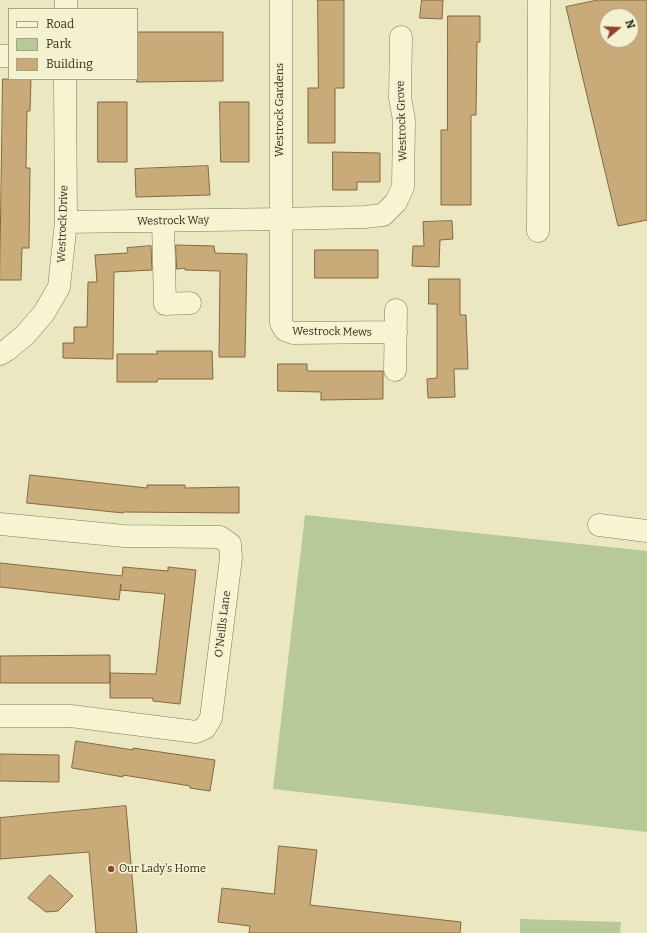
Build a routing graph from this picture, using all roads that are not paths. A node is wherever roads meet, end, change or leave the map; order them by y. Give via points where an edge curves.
1 (280, 0) edge
2 (539, 0) edge
3 (401, 37) dead end
4 (65, 80) edge
5 (280, 219) junction
6 (163, 221) junction
7 (66, 222) junction
8 (538, 231) dead end
9 (190, 303) dead end
10 (396, 310) dead end
11 (396, 332) junction
12 (4, 352) edge
13 (395, 370) dead end
14 (0, 524) edge
15 (599, 525) dead end
16 (647, 531) edge
17 (0, 716) edge

1 - 5 street, Westrock Gardens
2 - 8 street
3 - 5 street, Westrock Grove via 403,187 396,202 383,215
4 - 7 street, Westrock Drive
5 - 6 street, Westrock Way
5 - 11 street, Westrock Mews via 281,323 285,330 293,333
6 - 7 street, Westrock Way
6 - 9 street via 165,304
7 - 12 street, Westrock Drive via 59,287 40,318 25,335
10 - 11 street
11 - 13 street
14 - 17 street, O'Neills Lane via 124,536 220,537 230,544 231,558 211,718 205,728 196,732 71,716
15 - 16 street

